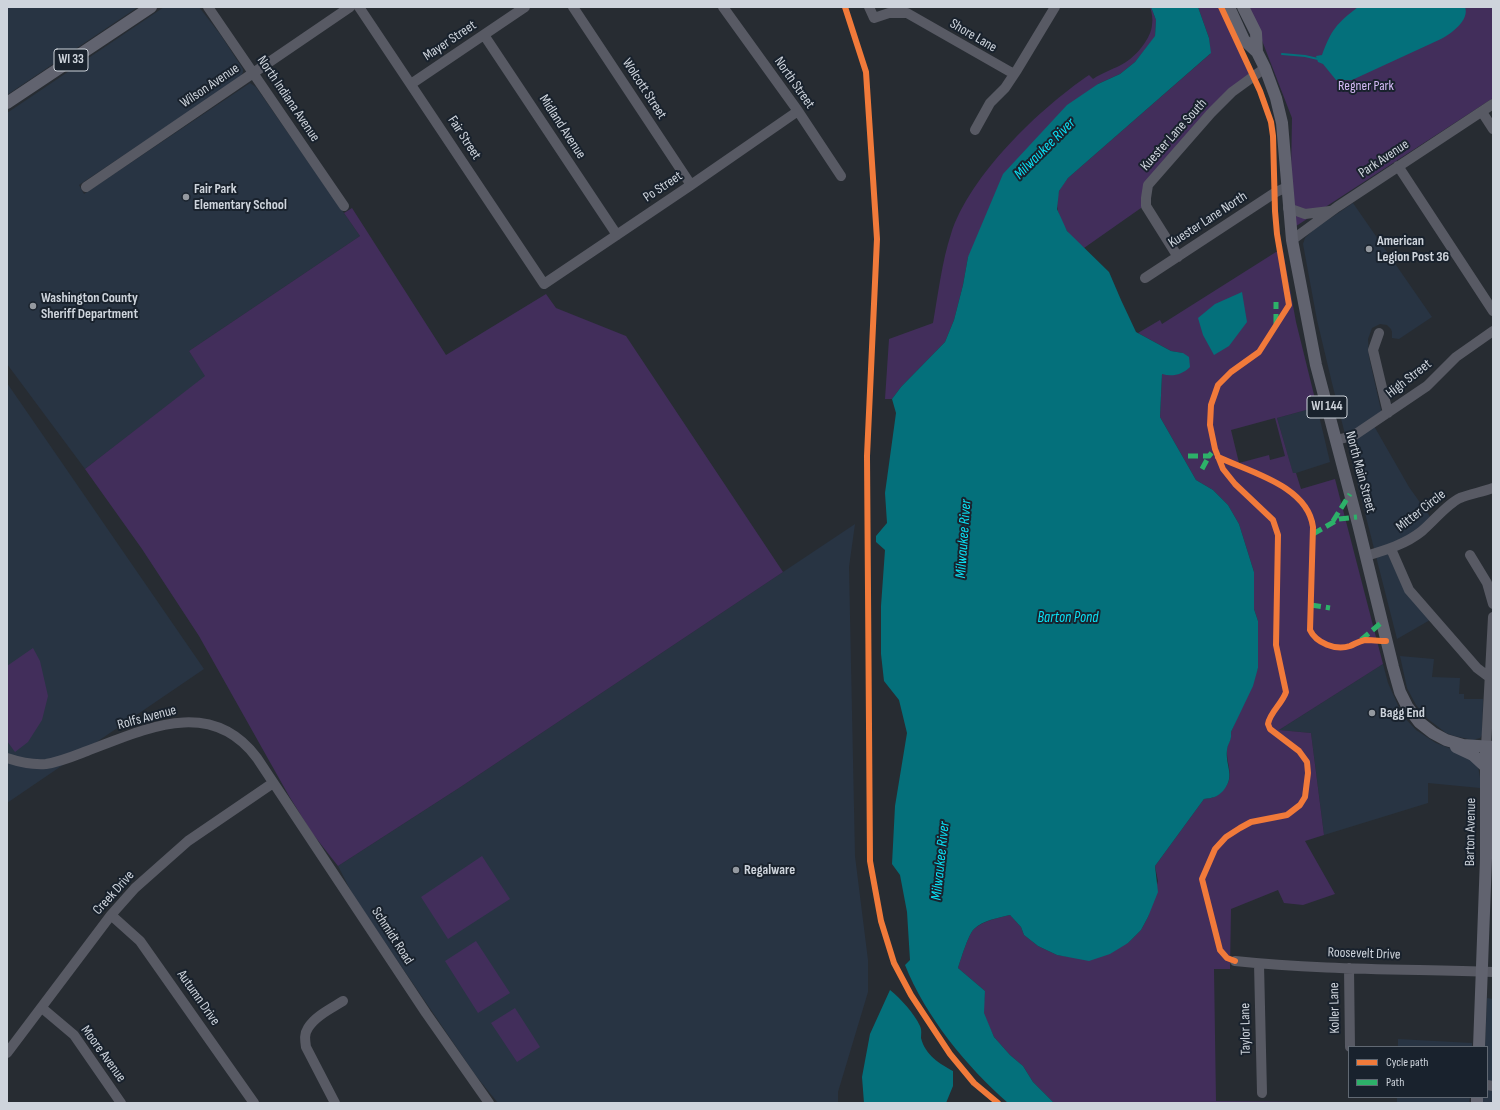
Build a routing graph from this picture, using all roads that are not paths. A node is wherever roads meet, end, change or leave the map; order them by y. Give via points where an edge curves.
1 (151, 7) edge
2 (208, 7) edge
3 (350, 7) edge
4 (359, 7) edge
5 (525, 7) edge
6 (574, 7) edge
7 (869, 7) edge
8 (1229, 7) edge
9 (1243, 7) edge
10 (724, 8) edge
11 (1052, 8) edge
12 (484, 35) junction
13 (1257, 52) junction
14 (1265, 68) junction
15 (254, 73) junction
16 (1014, 74) junction
17 (411, 84) junction
18 (7, 103) edge
19 (1493, 104) edge
20 (798, 111) junction
21 (1482, 112) junction
22 (1493, 129) edge
23 (975, 130) dead end
24 (1398, 166) junction
25 (841, 176) dead end
26 (691, 186) junction
27 (86, 187) dead end
28 (1287, 187) junction
29 (344, 206) dead end
30 (1288, 208) junction
31 (1332, 211) junction
32 (617, 235) junction
33 (1292, 240) junction
34 (1178, 257) junction
35 (1145, 278) dead end
36 (544, 284) joint
37 (1493, 311) edge
38 (1493, 331) edge
39 (1379, 333) dead end
40 (1388, 413) junction
41 (1336, 440) junction
42 (1493, 488) edge
43 (1391, 548) junction
44 (1470, 555) dead end
45 (1366, 556) junction
46 (1493, 604) edge
47 (1493, 616) edge
48 (1489, 677) junction
49 (1446, 740) junction
50 (1490, 747) edge
51 (7, 758) edge
52 (1490, 769) edge
53 (273, 783) junction
54 (1489, 858) edge
55 (111, 915) junction
56 (1235, 961) dead end
57 (1259, 964) junction
58 (1349, 968) junction
59 (1488, 972) edge
60 (343, 1001) dead end
61 (42, 1008) junction
62 (1350, 1046) edge
63 (1479, 1046) edge
64 (7, 1053) edge
65 (1262, 1093) dead end
66 (121, 1103) edge
67 (254, 1103) edge
68 (335, 1103) edge
69 (489, 1103) edge

1 - 18 main road, WI 33
2 - 15 street, North Indiana Avenue
3 - 15 street, Wilson Avenue
4 - 17 street, Fair Street
5 - 12 street, Mayer Street
6 - 26 street, Wolcott Street
7 - 16 street, Shore Lane via 874,18 889,13 907,13
8 - 13 main road, North Main Street / WI 144 via 1244,40
9 - 13 main road, North Main Street / WI 144 via 1256,33
10 - 20 street, North Street
11 - 16 street
12 - 17 street, Mayer Street
12 - 32 street, Midland Avenue
13 - 14 main road, North Main Street / WI 144
14 - 28 main road, North Main Street / WI 144 via 1282,123
14 - 34 street, Kuester Lane South via 1232,92 1211,112 1148,185 1146,206
15 - 27 street, Wilson Avenue
15 - 29 street, North Indiana Avenue
16 - 23 street via 990,103
17 - 36 street, Fair Street
19 - 21 street, Park Avenue
20 - 25 street, North Street
20 - 26 street, Po Street
21 - 22 street
21 - 24 street, Park Avenue
24 - 31 street, Park Avenue
24 - 37 street
26 - 32 street, Po Street
28 - 30 main road, North Main Street / WI 144
28 - 34 street, Kuester Lane North
30 - 31 street via 1305,214
30 - 33 main road, North Main Street / WI 144
31 - 33 street, Park Avenue
32 - 36 street, Po Street
33 - 41 main road, North Main Street / WI 144 via 1316,365
34 - 35 street, Kuester Lane North
38 - 40 street, High Street via 1456,357 1427,386
39 - 40 street via 1373,350
40 - 41 street, High Street via 1353,436
41 - 45 main road, North Main Street / WI 144
42 - 43 street, Mitter Circle via 1460,498 1421,532
43 - 45 street, Mitter Circle
43 - 48 street via 1410,590 1477,668
44 - 46 street via 1487,583
45 - 49 main road, North Main Street / WI 144 via 1400,692 1419,722
47 - 48 street, Barton Avenue
48 - 50 street, Barton Avenue
49 - 50 main road, North Main Street / WI 144 via 1463,745
49 - 52 main road
50 - 52 main road, Barton Avenue
51 - 53 street, Rolfs Avenue via 26,763 46,764 157,726 186,722 211,725 230,733 248,747
52 - 54 main road, Barton Avenue via 1486,786
53 - 55 street, Creek Drive via 188,841 135,888
53 - 69 street, Schmidt Road
54 - 59 main road, Barton Avenue
55 - 61 street, Creek Drive
55 - 67 street, Autumn Drive via 140,940
56 - 57 street, Roosevelt Drive
57 - 58 street, Roosevelt Drive
57 - 65 street, Taylor Lane
58 - 59 street, Roosevelt Drive
58 - 62 street, Koller Lane
59 - 63 main road, Barton Avenue
60 - 68 street via 318,1017 308,1028 305,1036 306,1047
61 - 64 street, Creek Drive
61 - 66 street, Moore Avenue via 74,1035

